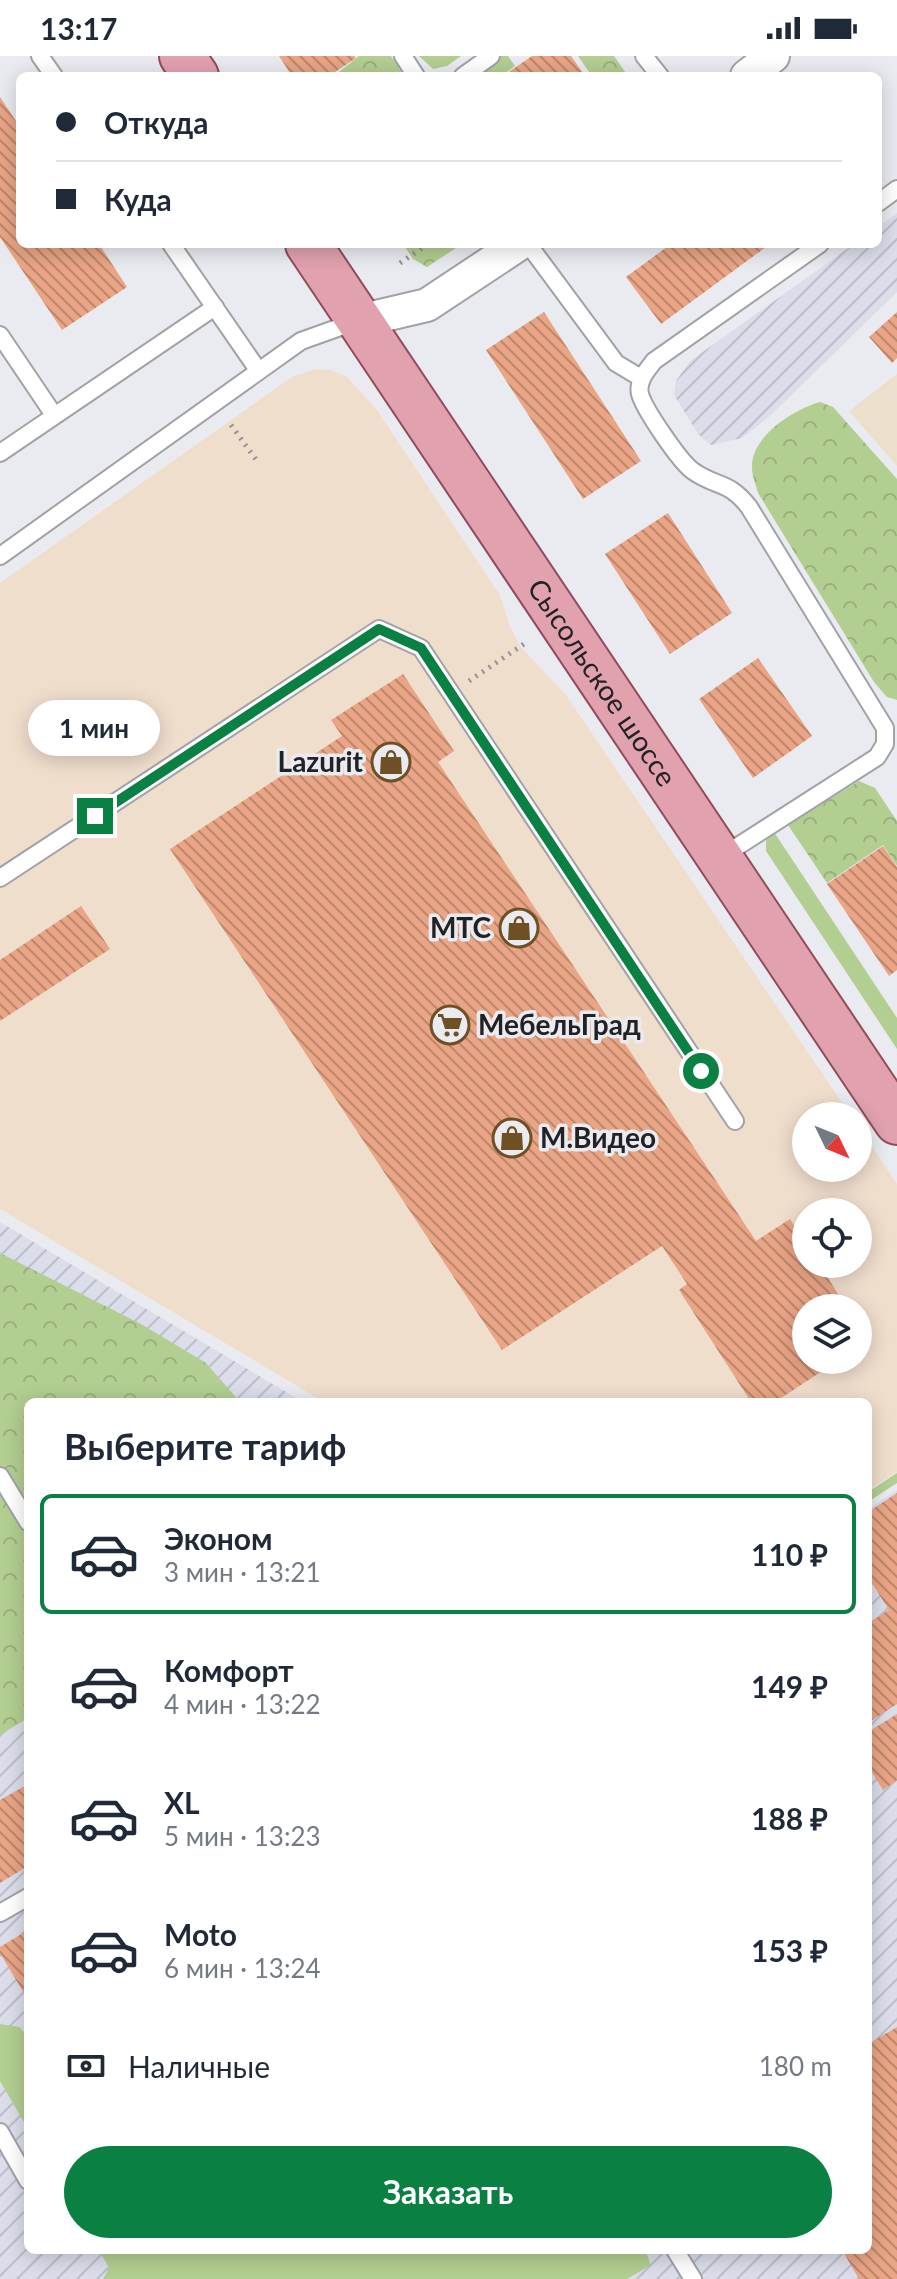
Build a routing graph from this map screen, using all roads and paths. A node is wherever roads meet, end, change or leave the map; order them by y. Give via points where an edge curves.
1 (491, 56) edge
2 (644, 56) edge
3 (773, 56) edge
4 (469, 72) edge
5 (657, 72) edge
6 (752, 72) edge
7 (174, 248) edge
8 (311, 248) edge
9 (422, 248) edge
10 (513, 248) edge
11 (531, 248) edge
12 (814, 248) edge
13 (400, 263) dead end
14 (215, 307) junction
15 (359, 321) junction
16 (0, 336) edge
17 (258, 370) junction
18 (641, 378) junction
19 (54, 415) junction
20 (231, 425) dead end
21 (0, 453) edge
22 (257, 461) dead end
23 (0, 556) edge
24 (524, 644) dead end
25 (480, 673) dead end
26 (720, 858) junction
27 (0, 878) edge
28 (735, 1121) dead end
29 (897, 1122) edge
30 (0, 1476) edge
31 (24, 1515) edge
32 (24, 1899) edge
33 (0, 1913) edge
34 (0, 2132) edge
35 (24, 2174) edge
36 (677, 2254) edge
37 (693, 2279) edge

1 - 4 lane
2 - 5 lane
3 - 6 street
7 - 14 lane
8 - 15 main road, Сысольское шоссе
9 - 13 path
10 - 15 street via 427,305
11 - 18 lane via 616,363
12 - 18 lane via 654,361
14 - 17 lane
14 - 19 lane
15 - 17 lane via 301,341
15 - 26 main road, Сысольское шоссе
16 - 19 lane
17 - 23 lane
18 - 26 lane via 640,393 650,412 689,468 728,485 749,507 885,728 885,744 877,757
19 - 21 lane
20 - 22 path
24 - 25 path
26 - 29 main road, Сысольское шоссе
27 - 28 lane via 379,629 421,648
30 - 31 lane
32 - 33 lane
34 - 35 lane
36 - 37 lane

